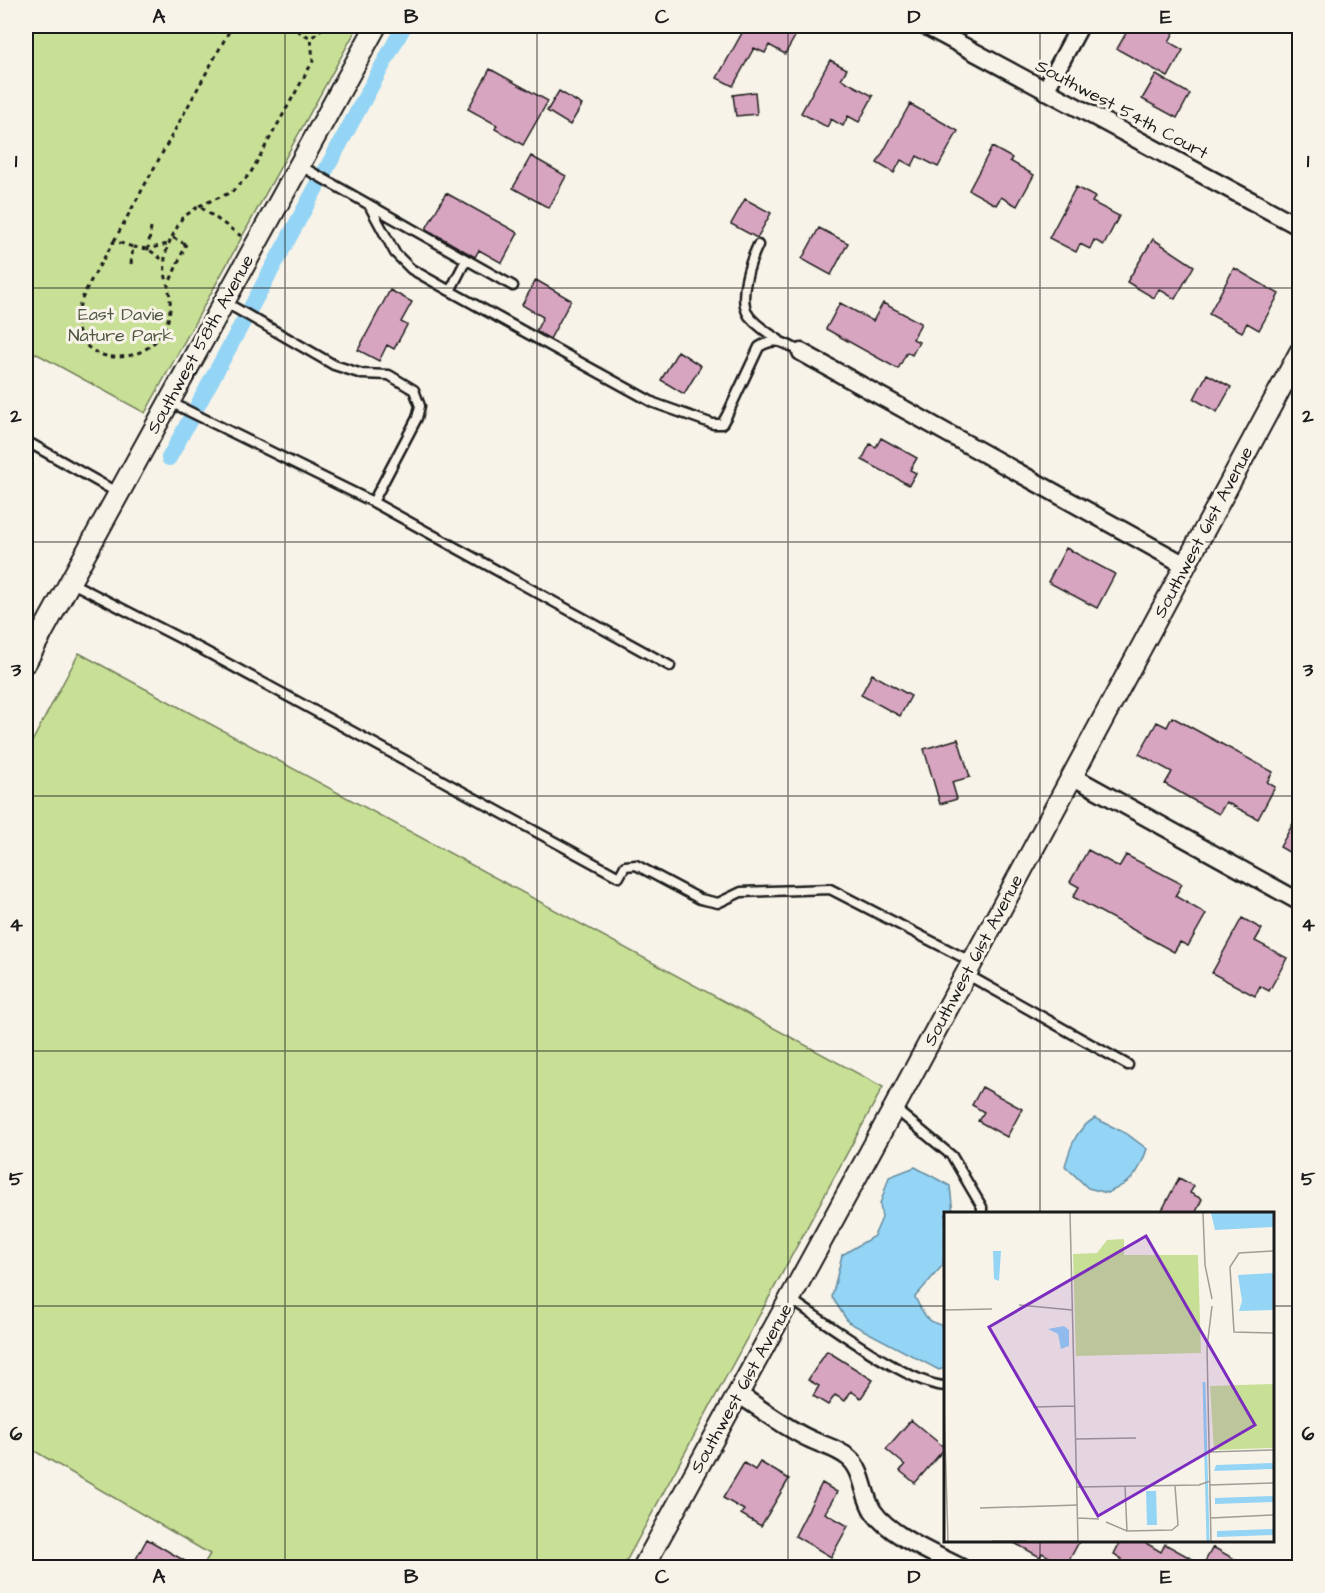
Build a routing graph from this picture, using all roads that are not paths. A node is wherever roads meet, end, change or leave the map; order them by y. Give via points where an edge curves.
1 (376, 26) edge
2 (926, 26) edge
3 (1080, 26) edge
4 (1045, 91) junction
5 (299, 165) junction
6 (369, 205) junction
7 (1299, 227) edge
8 (758, 244) dead end
9 (466, 260) junction
10 (513, 286) dead end
11 (450, 291) junction
12 (230, 305) junction
13 (779, 340) junction
14 (801, 352) joint
15 (1299, 355) edge
16 (173, 404) junction
17 (26, 441) edge
18 (118, 493) junction
19 (373, 502) junction
20 (1185, 565) junction
21 (70, 582) junction
22 (26, 662) edge
23 (670, 666) dead end
24 (1072, 776) junction
25 (1299, 902) edge
26 (969, 968) junction
27 (1128, 1065) dead end
28 (894, 1108) junction
29 (982, 1212) edge
30 (790, 1299) junction
31 (944, 1386) edge
32 (738, 1394) junction
33 (643, 1568) edge
34 (962, 1568) edge

1 - 5 street, Southwest 58th Avenue
2 - 4 street, Southwest 54th Court
3 - 4 street
4 - 7 street, Southwest 54th Court
5 - 6 lane
5 - 12 street, Southwest 58th Avenue
6 - 9 lane
6 - 11 lane via 394,253 411,269
8 - 13 lane via 744,297 748,315
9 - 10 lane
9 - 11 lane
11 - 13 lane via 654,403 713,424 722,424 759,347
12 - 16 street, Southwest 58th Avenue
12 - 19 lane via 334,364 351,372 389,375 419,396 417,418
13 - 14 lane
14 - 20 street
15 - 20 street, Southwest 61st Avenue
16 - 18 street, Southwest 58th Avenue
16 - 19 lane
17 - 18 lane
18 - 21 street, Southwest 58th Avenue
19 - 23 lane
20 - 24 street, Southwest 61st Avenue
21 - 22 street, Southwest 58th Avenue
21 - 26 lane via 618,877 625,866 636,865 700,899 718,903 741,892 830,889
24 - 25 street
24 - 26 street, Southwest 61st Avenue
26 - 27 lane
26 - 28 street, Southwest 61st Avenue
28 - 29 lane via 952,1156
28 - 30 street, Southwest 61st Avenue
30 - 31 lane via 865,1349 903,1370
30 - 32 street, Southwest 61st Avenue
32 - 33 street, Southwest 61st Avenue
32 - 34 street via 789,1428 834,1447 851,1460 864,1482 873,1511 887,1525

